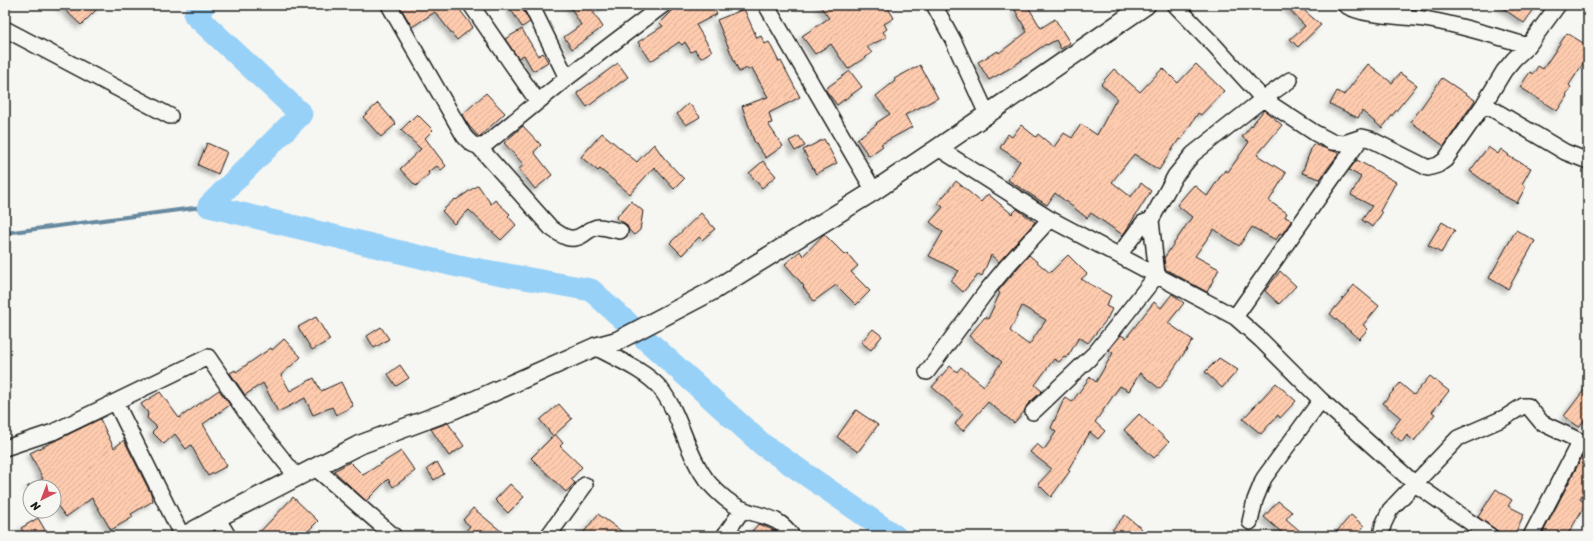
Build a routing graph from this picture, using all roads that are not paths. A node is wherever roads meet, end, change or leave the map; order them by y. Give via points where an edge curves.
1 (389, 5) edge
2 (471, 5) edge
3 (531, 5) edge
4 (663, 5) edge
5 (766, 5) edge
6 (934, 5) edge
7 (1175, 5) edge
8 (1345, 5) edge
9 (1558, 5) edge
10 (1135, 7) edge
11 (5, 29) edge
12 (1528, 46) junction
13 (567, 78) junction
14 (1290, 80) dead end
15 (1263, 99) junction
16 (538, 102) junction
17 (1484, 104) junction
18 (987, 114) junction
19 (170, 116) dead end
20 (1362, 137) junction
21 (479, 147) junction
22 (938, 148) junction
23 (1588, 161) edge
24 (874, 191) junction
25 (1050, 219) junction
26 (1151, 220) junction
27 (620, 232) dead end
28 (1119, 255) junction
29 (1157, 275) junction
30 (1235, 317) junction
31 (595, 347) junction
32 (927, 372) dead end
33 (1321, 400) junction
34 (116, 402) junction
35 (1034, 412) dead end
36 (1584, 443) edge
37 (5, 448) edge
38 (315, 468) junction
39 (298, 477) junction
40 (1415, 484) junction
41 (585, 485) dead end
42 (743, 509) junction
43 (216, 518) junction
44 (1250, 522) dead end
45 (183, 536) edge
46 (228, 536) edge
47 (394, 536) edge
48 (548, 536) edge
49 (724, 536) edge
50 (792, 536) edge
51 (1381, 536) edge
52 (1490, 536) edge
53 (1531, 536) edge

1 - 21 street via 464,136
2 - 16 street
3 - 13 street
4 - 13 street
5 - 24 street
6 - 18 street
7 - 15 street
8 - 12 street via 1378,14 1462,26
9 - 12 street
10 - 18 street
11 - 19 street
12 - 17 street via 1504,71
13 - 16 street
14 - 15 street
15 - 20 street via 1332,142 1344,143
15 - 26 street via 1193,154 1175,176
16 - 21 street via 485,145
17 - 20 street via 1445,160 1428,168
17 - 23 street via 1565,152
18 - 22 street
20 - 30 street
21 - 27 street via 551,228 565,238 581,236 598,227
22 - 24 street
22 - 25 street
24 - 31 street via 714,290 617,341
25 - 28 street
25 - 32 street via 993,283
26 - 28 street via 1143,224
26 - 29 street
28 - 29 street
29 - 30 street
29 - 35 street via 1096,352
30 - 33 street
31 - 38 street via 455,409 359,445
31 - 42 street via 644,374 659,388 675,414 693,459 709,483 729,502
33 - 40 street
33 - 44 street via 1264,478
34 - 37 street via 53,432
34 - 39 street via 208,357 250,417
34 - 45 street
36 - 40 street via 1542,423 1528,406 1523,406 1504,418 1458,438
36 - 53 street
38 - 39 street
38 - 47 street
39 - 43 street
40 - 51 street via 1390,510
40 - 52 street
41 - 48 street
42 - 49 street
42 - 50 street via 777,520
43 - 45 street
43 - 46 street

